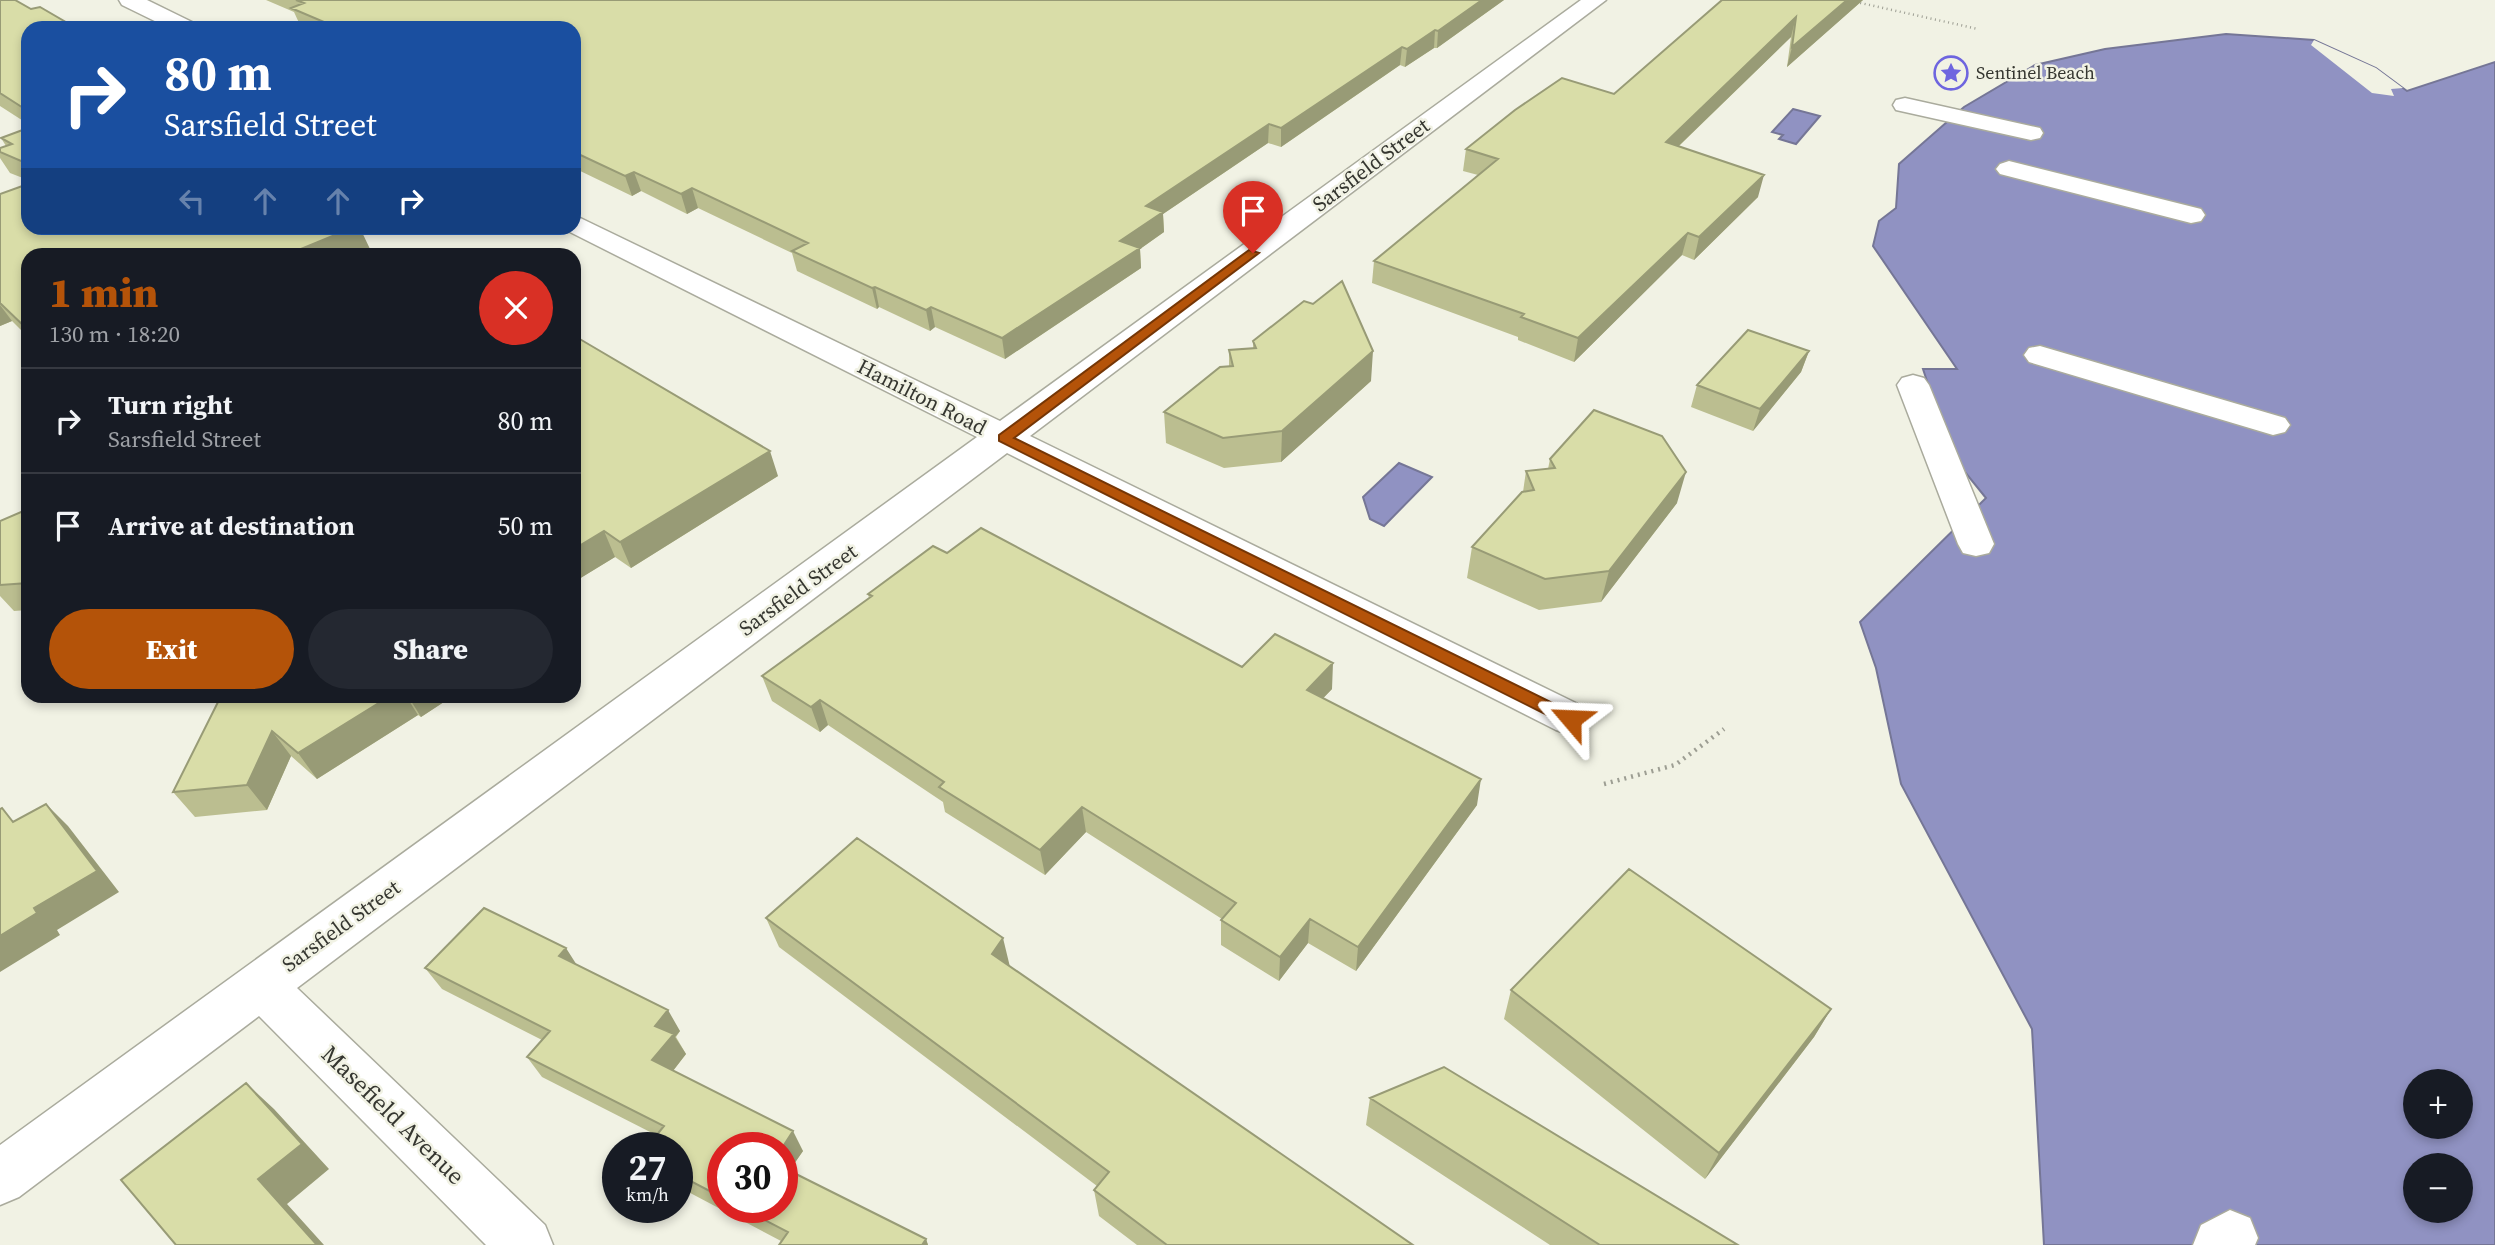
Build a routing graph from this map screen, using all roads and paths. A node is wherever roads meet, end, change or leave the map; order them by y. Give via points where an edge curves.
1 (130, 0) edge
2 (1595, 0) edge
3 (1847, 0) edge
4 (172, 21) edge
5 (1978, 29) dead end
6 (1905, 105) dead end
7 (2031, 133) dead end
8 (2009, 169) dead end
9 (2191, 215) dead end
10 (581, 226) edge
11 (2039, 355) dead end
12 (1913, 385) dead end
13 (2273, 425) dead end
14 (1004, 438) junction
15 (1976, 544) dead end
16 (1571, 719) dead end
17 (1724, 729) dead end
18 (1604, 784) dead end
19 (261, 985) junction
20 (0, 1178) edge
21 (526, 1245) edge

1 - 4 street
2 - 14 street, Sarsfield Street
3 - 5 path
6 - 7 street
8 - 9 street
10 - 14 street, Hamilton Road
11 - 13 street
12 - 15 street
14 - 16 street, Hamilton Road
14 - 19 street, Sarsfield Street
17 - 18 path via 1675,765
19 - 20 street, Sarsfield Street
19 - 21 street, Masefield Avenue

